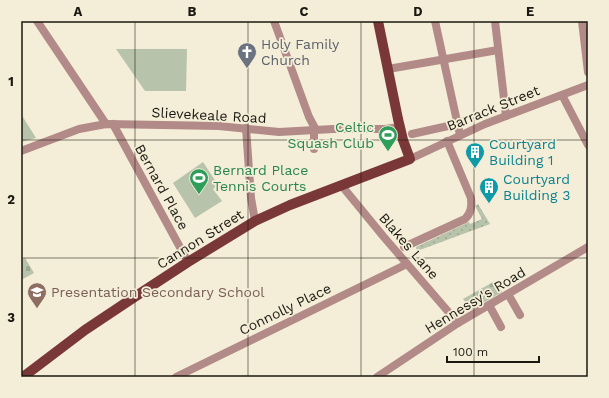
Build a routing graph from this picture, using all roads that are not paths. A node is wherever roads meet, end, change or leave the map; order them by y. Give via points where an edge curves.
1 (37, 21) edge
2 (274, 21) edge
3 (378, 21) edge
4 (435, 21) edge
5 (495, 21) edge
6 (582, 21) edge
7 (498, 50) junction
8 (443, 59) junction
9 (388, 69) junction
10 (588, 72) edge
11 (588, 85) edge
12 (562, 95) junction
13 (506, 116) junction
14 (110, 124) junction
15 (457, 124) junction
16 (400, 127) junction
17 (246, 128) junction
18 (315, 130) junction
19 (412, 134) dead end
20 (460, 135) junction
21 (447, 141) junction
22 (588, 144) edge
23 (314, 149) dead end
24 (21, 151) edge
25 (410, 159) junction
26 (342, 186) junction
27 (255, 221) junction
28 (404, 247) dead end
29 (588, 247) edge
30 (188, 262) junction
31 (407, 264) junction
32 (508, 294) junction
33 (488, 305) junction
34 (520, 315) dead end
35 (458, 323) junction
36 (501, 327) dead end
37 (23, 377) edge
38 (176, 377) edge
39 (377, 377) edge

1 - 14 street, Bernard Place
2 - 18 street
3 - 9 main road
4 - 8 street
5 - 7 street
6 - 10 street
7 - 8 street
7 - 13 street
8 - 9 street
8 - 15 street
9 - 16 main road
11 - 12 street, Barrack Street
12 - 13 street, Barrack Street
12 - 22 street
13 - 20 street, Barrack Street
14 - 17 street, Slievekeale Road
14 - 24 street, Slievekeale Road via 79,129
14 - 30 street, Bernard Place
15 - 19 street, Barrack Street
15 - 20 street
16 - 18 street, Slievekeale Road
16 - 25 main road
17 - 18 street, Slievekeale Road via 279,132
17 - 27 street
18 - 23 street
20 - 21 street, Barrack Street
21 - 25 street, Barrack Street
21 - 28 street via 471,198 469,214 465,219
25 - 26 main road, Cannon Street
26 - 27 main road, Cannon Street
26 - 31 street, Blakes Lane
27 - 30 main road, Cannon Street
29 - 32 street, Hennessy's Road
30 - 37 main road, Cannon Street via 85,330
31 - 35 street, Blakes Lane
31 - 38 street, Connolly Place
32 - 33 street, Hennessy's Road
32 - 34 street
33 - 35 street, Hennessy's Road
33 - 36 street
35 - 39 street, Hennessy's Road

